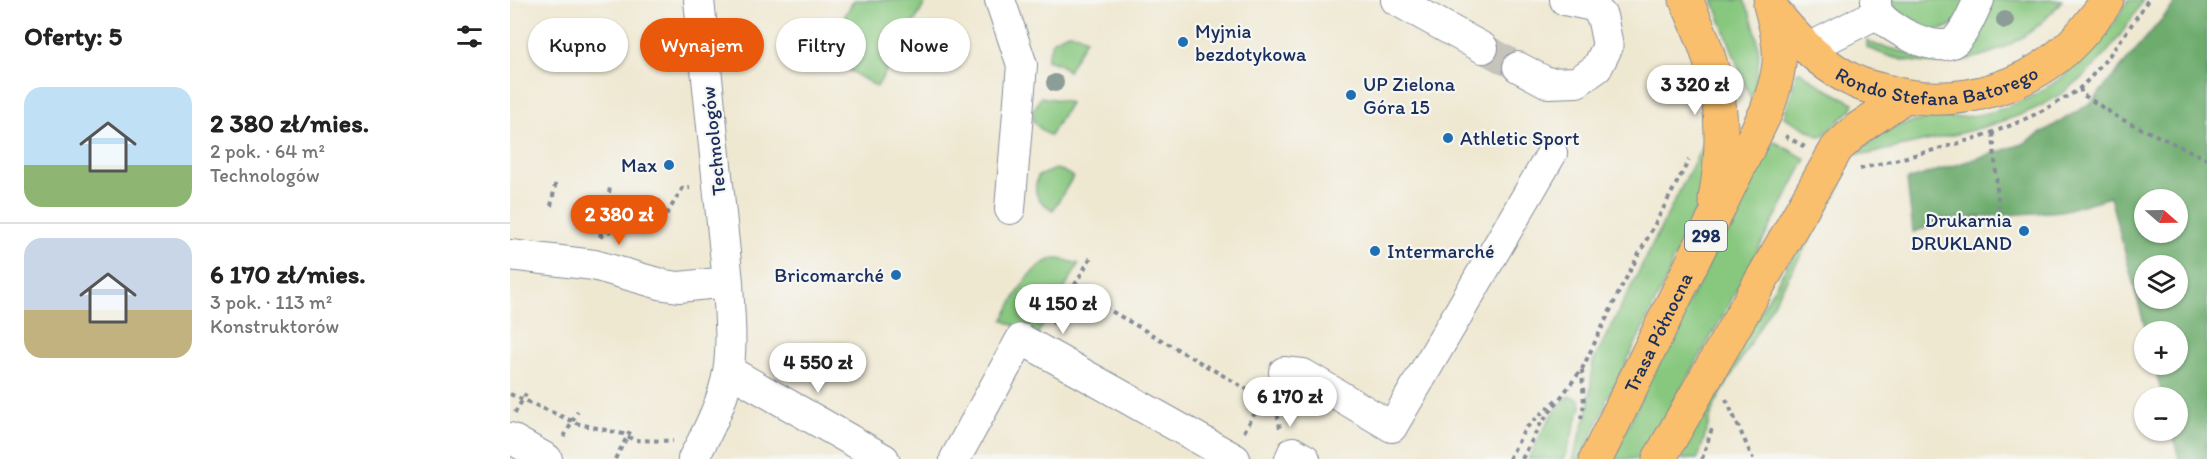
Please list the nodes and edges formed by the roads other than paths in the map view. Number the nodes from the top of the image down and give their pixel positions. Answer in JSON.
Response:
{"nodes":[{"id":1,"x":699,"y":0,"type":"edge"},
{"id":2,"x":1000,"y":0,"type":"edge"},
{"id":3,"x":1396,"y":0,"type":"edge"},
{"id":4,"x":1565,"y":0,"type":"edge"},
{"id":5,"x":1686,"y":0,"type":"edge"},
{"id":6,"x":1979,"y":0,"type":"edge"},
{"id":7,"x":2107,"y":0,"type":"edge"},
{"id":8,"x":1768,"y":3,"type":"edge"},
{"id":9,"x":1877,"y":6,"type":"edge"},
{"id":10,"x":1482,"y":48,"type":"tunnel mouth"},
{"id":11,"x":1807,"y":49,"type":"junction"},
{"id":12,"x":1518,"y":68,"type":"tunnel mouth"},
{"id":13,"x":1904,"y":97,"type":"junction"},
{"id":14,"x":1552,"y":153,"type":"dead end"},
{"id":15,"x":1010,"y":209,"type":"dead end"},
{"id":16,"x":1710,"y":230,"type":"junction"},
{"id":17,"x":510,"y":255,"type":"edge"},
{"id":18,"x":728,"y":282,"type":"junction"},
{"id":19,"x":729,"y":371,"type":"junction"},
{"id":20,"x":1284,"y":372,"type":"dead end"},
{"id":21,"x":510,"y":438,"type":"edge"},
{"id":22,"x":697,"y":451,"type":"edge"},
{"id":23,"x":1232,"y":458,"type":"edge"},
{"id":24,"x":547,"y":459,"type":"edge"},
{"id":25,"x":884,"y":459,"type":"edge"},
{"id":26,"x":955,"y":459,"type":"edge"},
{"id":27,"x":1596,"y":459,"type":"edge"},
{"id":28,"x":1659,"y":459,"type":"edge"}],
"edges":[{"from":1,"to":18,"type":"street","name":"Technologów"},
{"from":2,"to":15,"type":"street"},
{"from":3,"to":10,"type":"street"},
{"from":4,"to":12,"type":"street"},
{"from":5,"to":16,"type":"main road"},
{"from":6,"to":9,"type":"street"},
{"from":7,"to":13,"type":"main road","name":"Rondo Stefana Batorego","number":"298"},
{"from":8,"to":11,"type":"main road","name":"Rondo Stefana Batorego","number":"298"},
{"from":8,"to":16,"type":"main road","name":"Trasa Północna","number":"298"},
{"from":9,"to":11,"type":"street"},
{"from":11,"to":13,"type":"main road","name":"Rondo Stefana Batorego","number":"298"},
{"from":13,"to":28,"type":"main road"},
{"from":14,"to":20,"type":"street"},
{"from":16,"to":27,"type":"main road","name":"Trasa Północna","number":"298"},
{"from":17,"to":18,"type":"street"},
{"from":18,"to":19,"type":"street","name":"Technologów"},
{"from":19,"to":22,"type":"street","name":"Technologów"},
{"from":19,"to":25,"type":"street"},
{"from":21,"to":24,"type":"street"},
{"from":23,"to":26,"type":"street"}]}
